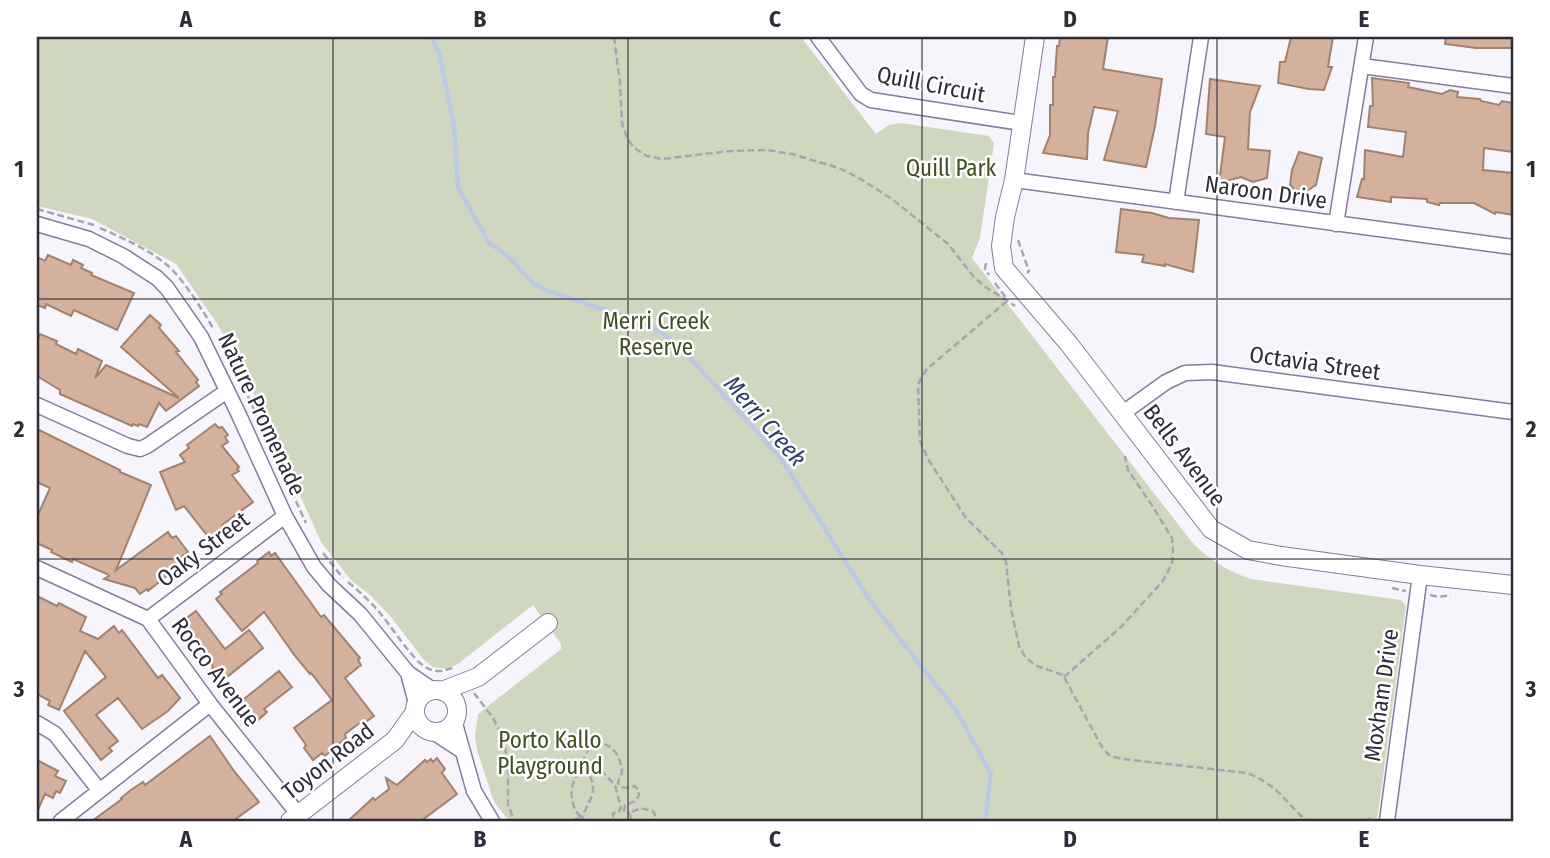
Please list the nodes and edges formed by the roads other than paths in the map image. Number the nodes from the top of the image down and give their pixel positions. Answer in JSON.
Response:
{"nodes":[{"id":1,"x":818,"y":37,"type":"edge"},
{"id":2,"x":1035,"y":37,"type":"edge"},
{"id":3,"x":1201,"y":37,"type":"edge"},
{"id":4,"x":1366,"y":37,"type":"edge"},
{"id":5,"x":1362,"y":66,"type":"junction"},
{"id":6,"x":1513,"y":86,"type":"edge"},
{"id":7,"x":1021,"y":123,"type":"junction"},
{"id":8,"x":1014,"y":180,"type":"junction"},
{"id":9,"x":1176,"y":202,"type":"junction"},
{"id":10,"x":37,"y":224,"type":"edge"},
{"id":11,"x":1336,"y":224,"type":"junction"},
{"id":12,"x":1513,"y":247,"type":"edge"},
{"id":13,"x":227,"y":391,"type":"junction"},
{"id":14,"x":37,"y":404,"type":"edge"},
{"id":15,"x":1513,"y":412,"type":"edge"},
{"id":16,"x":1122,"y":413,"type":"junction"},
{"id":17,"x":285,"y":516,"type":"junction"},
{"id":18,"x":37,"y":568,"type":"edge"},
{"id":19,"x":1418,"y":584,"type":"junction"},
{"id":20,"x":1513,"y":585,"type":"edge"},
{"id":21,"x":148,"y":619,"type":"junction"},
{"id":22,"x":548,"y":623,"type":"dead end"},
{"id":23,"x":408,"y":673,"type":"junction"},
{"id":24,"x":476,"y":685,"type":"junction"},
{"id":25,"x":438,"y":690,"type":"junction"},
{"id":26,"x":210,"y":704,"type":"junction"},
{"id":27,"x":415,"y":708,"type":"junction"},
{"id":28,"x":455,"y":715,"type":"junction"},
{"id":29,"x":37,"y":723,"type":"edge"},
{"id":30,"x":431,"y":731,"type":"junction"},
{"id":31,"x":395,"y":740,"type":"junction"},
{"id":32,"x":462,"y":751,"type":"junction"},
{"id":33,"x":99,"y":790,"type":"junction"},
{"id":34,"x":294,"y":818,"type":"edge"},
{"id":35,"x":61,"y":821,"type":"edge"},
{"id":36,"x":492,"y":821,"type":"edge"},
{"id":37,"x":1387,"y":821,"type":"edge"}],
"edges":[{"from":1,"to":7,"type":"street","name":"Quill Circuit"},
{"from":2,"to":7,"type":"street"},
{"from":3,"to":9,"type":"street"},
{"from":4,"to":5,"type":"street"},
{"from":5,"to":6,"type":"street"},
{"from":5,"to":11,"type":"street"},
{"from":7,"to":8,"type":"street"},
{"from":8,"to":9,"type":"street","name":"Naroon Drive"},
{"from":8,"to":16,"type":"street","name":"Bells Avenue"},
{"from":9,"to":11,"type":"street","name":"Naroon Drive"},
{"from":10,"to":13,"type":"street","name":"Nature Promenade"},
{"from":11,"to":12,"type":"street","name":"Naroon Drive"},
{"from":13,"to":14,"type":"street"},
{"from":13,"to":17,"type":"street","name":"Nature Promenade"},
{"from":15,"to":16,"type":"street","name":"Octavia Street"},
{"from":16,"to":19,"type":"street","name":"Bells Avenue"},
{"from":17,"to":21,"type":"street","name":"Oaky Street"},
{"from":17,"to":23,"type":"street","name":"Nature Promenade"},
{"from":18,"to":21,"type":"street","name":"Rocco Avenue"},
{"from":19,"to":20,"type":"street","name":"Bells Avenue"},
{"from":19,"to":37,"type":"street","name":"Moxham Drive"},
{"from":21,"to":26,"type":"street","name":"Rocco Avenue"},
{"from":22,"to":24,"type":"street"},
{"from":23,"to":25,"type":"street","name":"Nature Promenade"},
{"from":23,"to":27,"type":"street","name":"Nature Promenade"},
{"from":24,"to":25,"type":"street"},
{"from":24,"to":28,"type":"street"},
{"from":25,"to":27,"type":"street"},
{"from":25,"to":28,"type":"street"},
{"from":26,"to":33,"type":"street"},
{"from":26,"to":34,"type":"street","name":"Rocco Avenue"},
{"from":27,"to":30,"type":"street"},
{"from":27,"to":31,"type":"street","name":"Toyon Road"},
{"from":28,"to":30,"type":"street"},
{"from":28,"to":32,"type":"street"},
{"from":29,"to":33,"type":"street"},
{"from":30,"to":31,"type":"street","name":"Toyon Road"},
{"from":30,"to":32,"type":"street"},
{"from":31,"to":34,"type":"street","name":"Toyon Road"},
{"from":32,"to":36,"type":"street"},
{"from":33,"to":35,"type":"street"}]}
